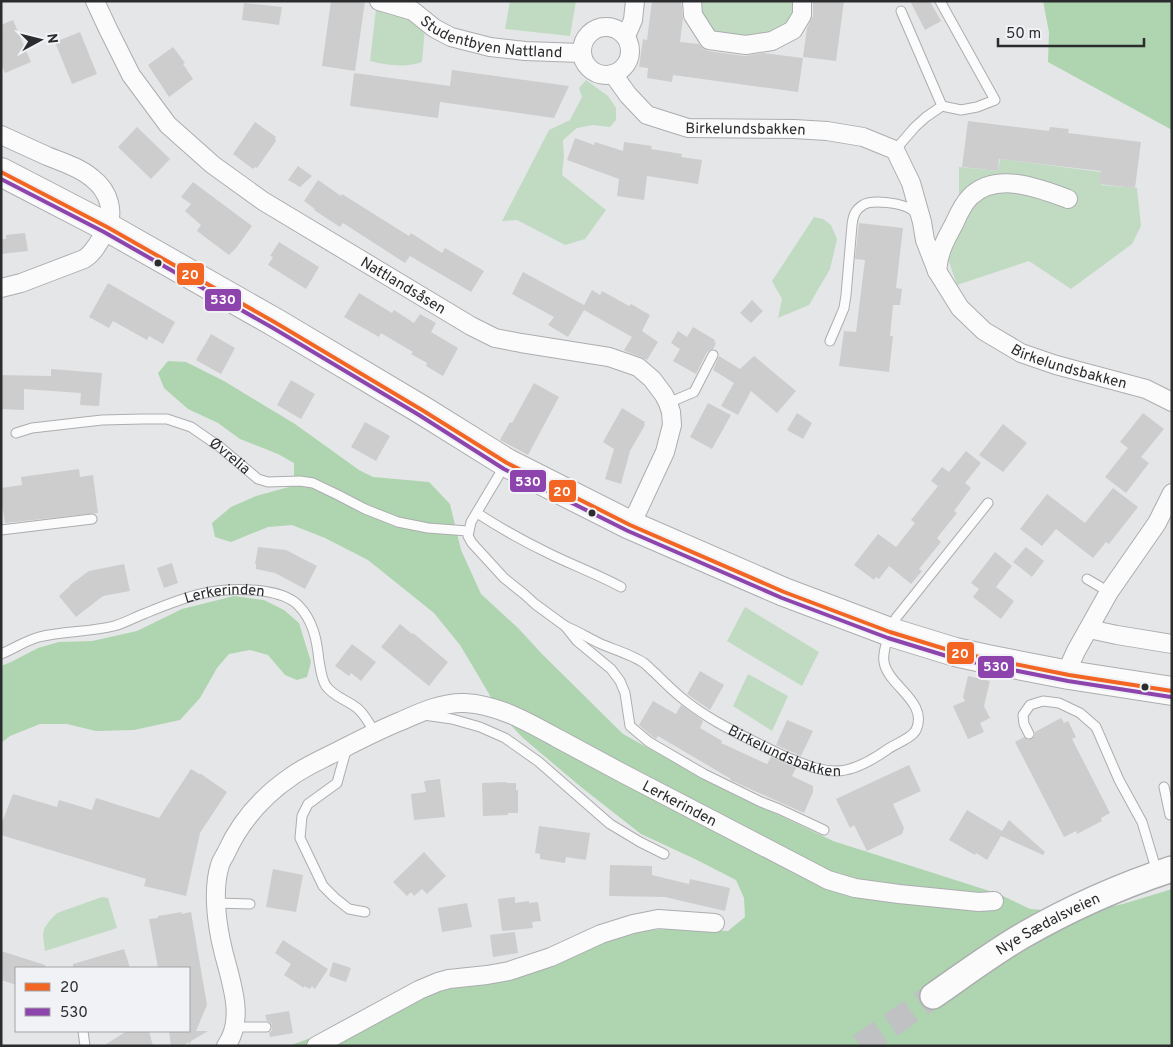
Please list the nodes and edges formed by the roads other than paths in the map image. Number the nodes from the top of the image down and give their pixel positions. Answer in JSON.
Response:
{"nodes":[{"id":1,"x":95,"y":1,"type":"edge"},
{"id":2,"x":379,"y":1,"type":"edge"},
{"id":3,"x":635,"y":1,"type":"edge"},
{"id":4,"x":692,"y":1,"type":"edge"},
{"id":5,"x":802,"y":1,"type":"edge"},
{"id":6,"x":940,"y":1,"type":"edge"},
{"id":7,"x":901,"y":11,"type":"dead end"},
{"id":8,"x":626,"y":36,"type":"junction"},
{"id":9,"x":581,"y":53,"type":"junction"},
{"id":10,"x":613,"y":74,"type":"junction"},
{"id":11,"x":942,"y":106,"type":"junction"},
{"id":12,"x":1,"y":135,"type":"edge"},
{"id":13,"x":895,"y":150,"type":"junction"},
{"id":14,"x":1,"y":172,"type":"edge"},
{"id":15,"x":1068,"y":199,"type":"dead end"},
{"id":16,"x":922,"y":222,"type":"junction"},
{"id":17,"x":107,"y":228,"type":"junction"},
{"id":18,"x":937,"y":271,"type":"junction"},
{"id":19,"x":1,"y":288,"type":"edge"},
{"id":20,"x":830,"y":341,"type":"dead end"},
{"id":21,"x":713,"y":355,"type":"dead end"},
{"id":22,"x":1172,"y":402,"type":"edge"},
{"id":23,"x":668,"y":403,"type":"junction"},
{"id":24,"x":16,"y":433,"type":"dead end"},
{"id":25,"x":507,"y":463,"type":"junction"},
{"id":26,"x":1172,"y":493,"type":"edge"},
{"id":27,"x":988,"y":502,"type":"dead end"},
{"id":28,"x":477,"y":513,"type":"junction"},
{"id":29,"x":92,"y":520,"type":"dead end"},
{"id":30,"x":630,"y":525,"type":"junction"},
{"id":31,"x":1,"y":530,"type":"edge"},
{"id":32,"x":468,"y":532,"type":"junction"},
{"id":33,"x":1088,"y":579,"type":"dead end"},
{"id":34,"x":621,"y":588,"type":"dead end"},
{"id":35,"x":1109,"y":592,"type":"junction"},
{"id":36,"x":565,"y":626,"type":"junction"},
{"id":37,"x":1089,"y":629,"type":"junction"},
{"id":38,"x":890,"y":632,"type":"junction"},
{"id":39,"x":1172,"y":644,"type":"edge"},
{"id":40,"x":1,"y":654,"type":"edge"},
{"id":41,"x":1069,"y":675,"type":"junction"},
{"id":42,"x":1172,"y":692,"type":"edge"},
{"id":43,"x":417,"y":714,"type":"junction"},
{"id":44,"x":375,"y":732,"type":"junction"},
{"id":45,"x":1029,"y":734,"type":"dead end"},
{"id":46,"x":347,"y":746,"type":"junction"},
{"id":47,"x":1164,"y":787,"type":"dead end"},
{"id":48,"x":1171,"y":816,"type":"edge"},
{"id":49,"x":824,"y":830,"type":"dead end"},
{"id":50,"x":664,"y":854,"type":"dead end"},
{"id":51,"x":1165,"y":871,"type":"edge"},
{"id":52,"x":994,"y":901,"type":"dead end"},
{"id":53,"x":217,"y":903,"type":"junction"},
{"id":54,"x":250,"y":904,"type":"dead end"},
{"id":55,"x":365,"y":912,"type":"dead end"},
{"id":56,"x":715,"y":923,"type":"dead end"},
{"id":57,"x":933,"y":996,"type":"tunnel mouth"},
{"id":58,"x":235,"y":1027,"type":"junction"},
{"id":59,"x":266,"y":1027,"type":"dead end"},
{"id":60,"x":82,"y":1032,"type":"edge"},
{"id":61,"x":85,"y":1046,"type":"edge"},
{"id":62,"x":226,"y":1046,"type":"edge"},
{"id":63,"x":316,"y":1046,"type":"edge"}],
"edges":[{"from":1,"to":23,"type":"street","name":"Nattlandsåsen"},
{"from":2,"to":9,"type":"street","name":"Studentbyen Nattland"},
{"from":3,"to":8,"type":"street"},
{"from":4,"to":5,"type":"street"},
{"from":6,"to":11,"type":"lane"},
{"from":7,"to":11,"type":"lane"},
{"from":8,"to":9,"type":"street","name":"Studentbyen Nattland"},
{"from":8,"to":10,"type":"street"},
{"from":9,"to":10,"type":"street","name":"Studentbyen Nattland"},
{"from":10,"to":13,"type":"street","name":"Birkelundsbakken"},
{"from":11,"to":13,"type":"lane"},
{"from":12,"to":17,"type":"street"},
{"from":13,"to":16,"type":"street","name":"Birkelundsbakken"},
{"from":14,"to":17,"type":"main road"},
{"from":15,"to":18,"type":"street"},
{"from":16,"to":18,"type":"street","name":"Birkelundsbakken"},
{"from":16,"to":20,"type":"lane"},
{"from":17,"to":19,"type":"street"},
{"from":17,"to":25,"type":"main road"},
{"from":18,"to":22,"type":"street","name":"Birkelundsbakken"},
{"from":21,"to":23,"type":"lane"},
{"from":23,"to":30,"type":"street","name":"Nattlandsåsen"},
{"from":24,"to":32,"type":"lane","name":"Øvrelia"},
{"from":25,"to":28,"type":"lane"},
{"from":25,"to":30,"type":"main road"},
{"from":26,"to":35,"type":"street"},
{"from":27,"to":38,"type":"lane","name":"Birkelundsbakken"},
{"from":28,"to":32,"type":"lane"},
{"from":28,"to":34,"type":"lane"},
{"from":29,"to":31,"type":"lane"},
{"from":30,"to":38,"type":"main road"},
{"from":32,"to":36,"type":"lane","name":"Birkelundsbakken"},
{"from":33,"to":35,"type":"lane"},
{"from":35,"to":37,"type":"street"},
{"from":36,"to":38,"type":"lane","name":"Birkelundsbakken"},
{"from":36,"to":49,"type":"lane","name":"Birkelundsbakken"},
{"from":37,"to":39,"type":"street"},
{"from":37,"to":41,"type":"street"},
{"from":38,"to":41,"type":"main road"},
{"from":40,"to":44,"type":"lane","name":"Lerkerinden"},
{"from":41,"to":42,"type":"main road"},
{"from":43,"to":44,"type":"street","name":"Lerkerinden"},
{"from":43,"to":50,"type":"lane"},
{"from":43,"to":52,"type":"street","name":"Lerkerinden"},
{"from":44,"to":46,"type":"street","name":"Lerkerinden"},
{"from":45,"to":51,"type":"lane"},
{"from":46,"to":53,"type":"street","name":"Lerkerinden"},
{"from":46,"to":55,"type":"lane"},
{"from":47,"to":48,"type":"lane"},
{"from":51,"to":57,"type":"main road","name":"Nye Sædalsveien"},
{"from":53,"to":54,"type":"lane"},
{"from":53,"to":58,"type":"street","name":"Lerkerinden"},
{"from":56,"to":63,"type":"street"},
{"from":58,"to":59,"type":"lane"},
{"from":58,"to":62,"type":"street","name":"Lerkerinden"},
{"from":60,"to":61,"type":"lane"}]}
